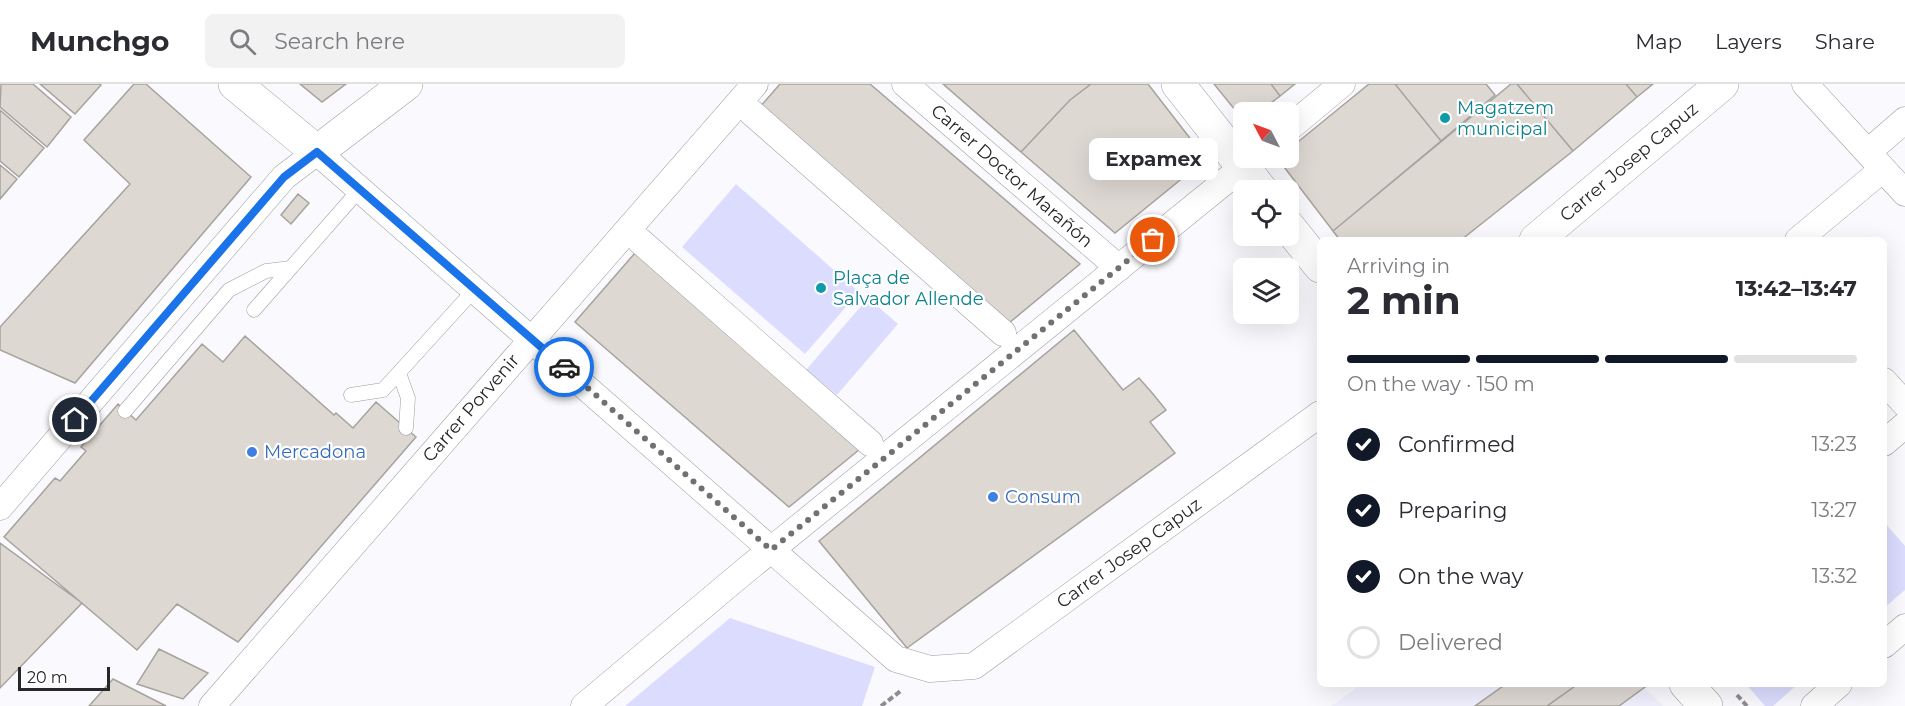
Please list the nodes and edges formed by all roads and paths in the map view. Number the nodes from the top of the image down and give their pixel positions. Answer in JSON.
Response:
{"nodes":[{"id":1,"x":234,"y":84,"type":"edge"},
{"id":2,"x":406,"y":84,"type":"edge"},
{"id":3,"x":755,"y":84,"type":"edge"},
{"id":4,"x":905,"y":84,"type":"edge"},
{"id":5,"x":1178,"y":84,"type":"edge"},
{"id":6,"x":1342,"y":84,"type":"edge"},
{"id":7,"x":1722,"y":84,"type":"edge"},
{"id":8,"x":1805,"y":84,"type":"edge"},
{"id":9,"x":752,"y":113,"type":"dead end"},
{"id":10,"x":1299,"y":120,"type":"edge"},
{"id":11,"x":1905,"y":120,"type":"edge"},
{"id":12,"x":317,"y":152,"type":"junction"},
{"id":13,"x":1875,"y":160,"type":"junction"},
{"id":14,"x":1253,"y":172,"type":"edge"},
{"id":15,"x":360,"y":189,"type":"junction"},
{"id":16,"x":1905,"y":193,"type":"edge"},
{"id":17,"x":1540,"y":237,"type":"edge"},
{"id":18,"x":1801,"y":237,"type":"edge"},
{"id":19,"x":1299,"y":239,"type":"edge"},
{"id":20,"x":640,"y":241,"type":"dead end"},
{"id":21,"x":1317,"y":262,"type":"edge"},
{"id":22,"x":291,"y":268,"type":"junction"},
{"id":23,"x":1119,"y":268,"type":"junction"},
{"id":24,"x":475,"y":289,"type":"junction"},
{"id":25,"x":254,"y":310,"type":"dead end"},
{"id":26,"x":1004,"y":333,"type":"dead end"},
{"id":27,"x":531,"y":338,"type":"junction"},
{"id":28,"x":399,"y":372,"type":"junction"},
{"id":29,"x":1887,"y":384,"type":"edge"},
{"id":30,"x":351,"y":395,"type":"dead end"},
{"id":31,"x":1905,"y":404,"type":"edge"},
{"id":32,"x":125,"y":411,"type":"dead end"},
{"id":33,"x":1317,"y":416,"type":"edge"},
{"id":34,"x":1905,"y":424,"type":"edge"},
{"id":35,"x":406,"y":428,"type":"dead end"},
{"id":36,"x":1887,"y":440,"type":"edge"},
{"id":37,"x":870,"y":443,"type":"dead end"},
{"id":38,"x":0,"y":507,"type":"edge"},
{"id":39,"x":771,"y":550,"type":"junction"},
{"id":40,"x":1905,"y":627,"type":"edge"},
{"id":41,"x":1887,"y":642,"type":"edge"},
{"id":42,"x":1689,"y":687,"type":"edge"},
{"id":43,"x":1836,"y":687,"type":"edge"},
{"id":44,"x":212,"y":706,"type":"edge"},
{"id":45,"x":584,"y":706,"type":"edge"},
{"id":46,"x":1706,"y":706,"type":"edge"},
{"id":47,"x":1814,"y":706,"type":"edge"}],
"edges":[{"from":1,"to":12,"type":"street"},
{"from":2,"to":12,"type":"street"},
{"from":3,"to":27,"type":"street","name":"Carrer Porvenir"},
{"from":4,"to":23,"type":"street","name":"Carrer Doctor Marañón"},
{"from":5,"to":14,"type":"street"},
{"from":6,"to":10,"type":"street"},
{"from":7,"to":17,"type":"street","name":"Carrer Josep Capuz"},
{"from":8,"to":13,"type":"street"},
{"from":9,"to":26,"type":"street"},
{"from":11,"to":13,"type":"street"},
{"from":12,"to":15,"type":"street"},
{"from":12,"to":38,"type":"street"},
{"from":13,"to":16,"type":"street"},
{"from":13,"to":18,"type":"street"},
{"from":14,"to":23,"type":"street"},
{"from":15,"to":22,"type":"lane"},
{"from":15,"to":24,"type":"street"},
{"from":19,"to":21,"type":"street"},
{"from":20,"to":37,"type":"street"},
{"from":22,"to":25,"type":"lane"},
{"from":22,"to":32,"type":"lane"},
{"from":23,"to":39,"type":"street"},
{"from":24,"to":27,"type":"street"},
{"from":24,"to":28,"type":"lane"},
{"from":27,"to":39,"type":"street"},
{"from":27,"to":44,"type":"street","name":"Carrer Porvenir"},
{"from":28,"to":30,"type":"lane"},
{"from":28,"to":35,"type":"lane"},
{"from":29,"to":31,"type":"street"},
{"from":33,"to":39,"type":"street","name":"Carrer Josep Capuz"},
{"from":34,"to":36,"type":"street"},
{"from":39,"to":45,"type":"street"},
{"from":40,"to":41,"type":"street"},
{"from":42,"to":46,"type":"street"},
{"from":43,"to":47,"type":"street"}]}
